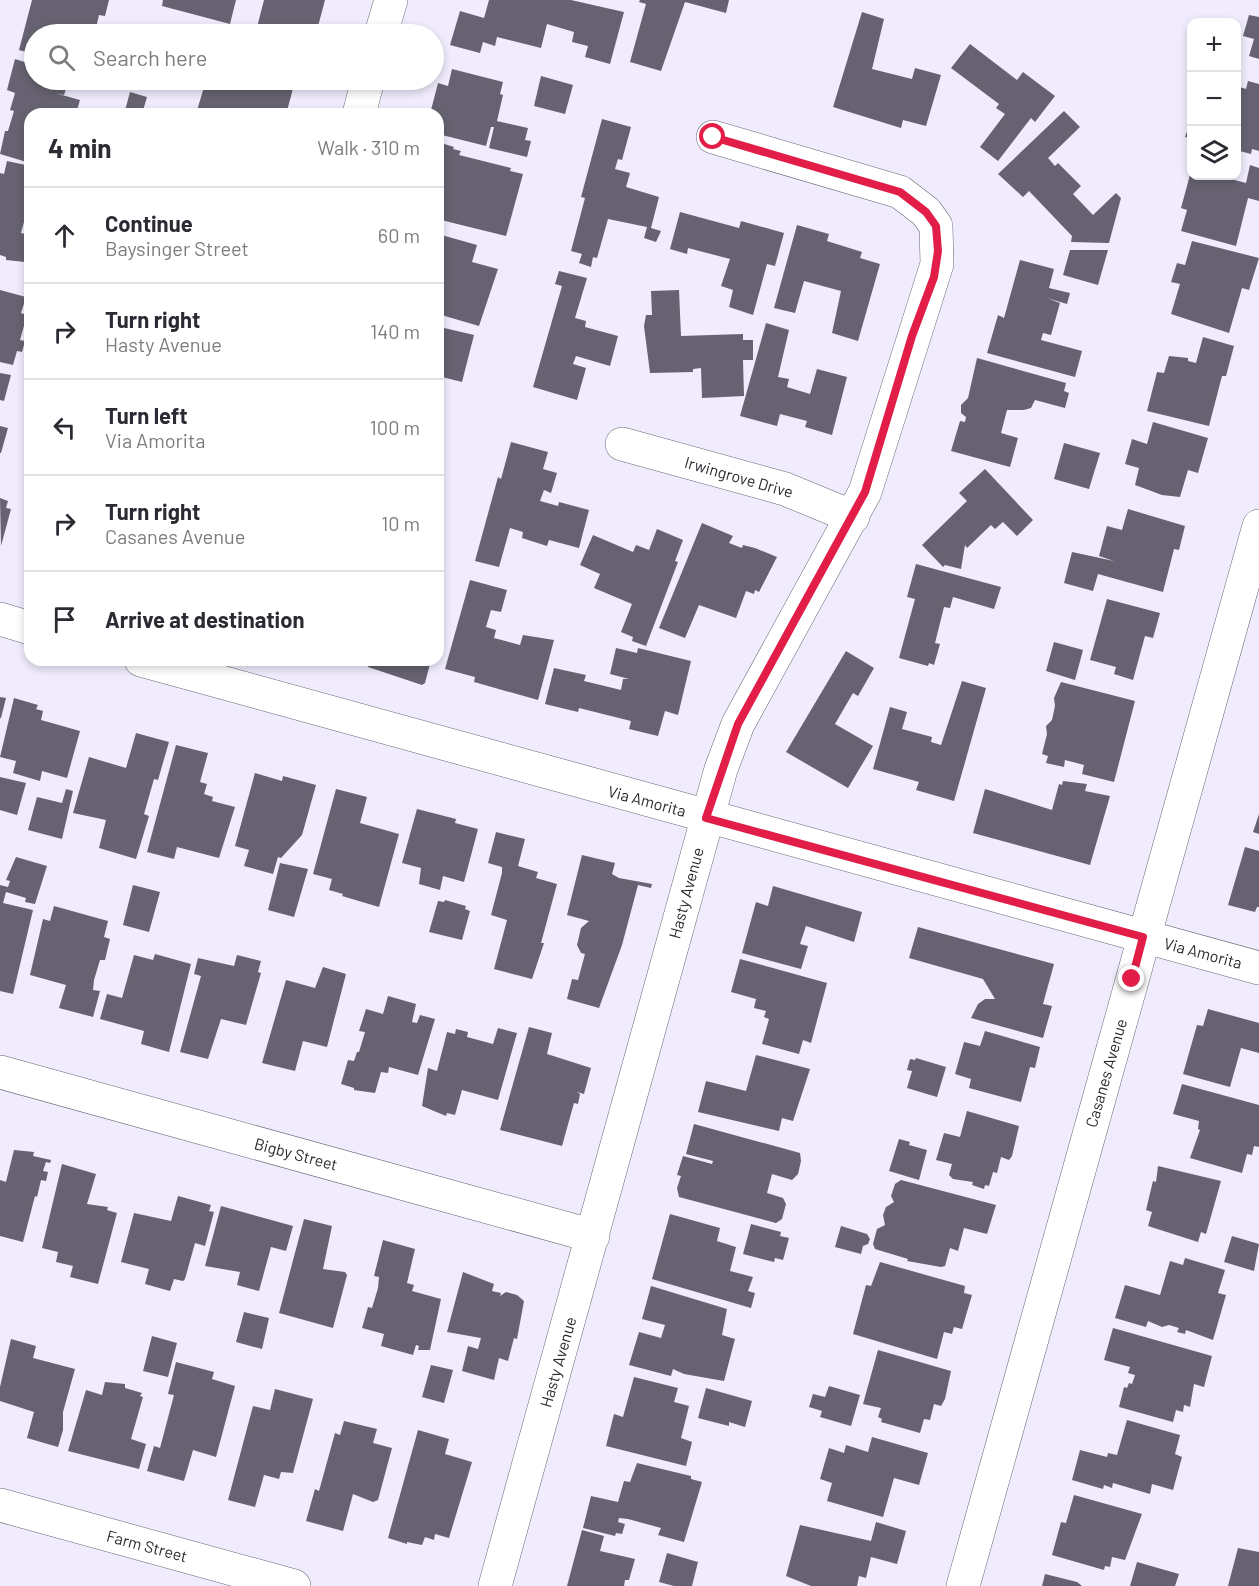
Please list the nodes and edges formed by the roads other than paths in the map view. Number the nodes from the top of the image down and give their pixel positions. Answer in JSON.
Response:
{"nodes":[{"id":1,"x":391,"y":0,"type":"edge"},
{"id":2,"x":384,"y":24,"type":"edge"},
{"id":3,"x":365,"y":90,"type":"edge"},
{"id":4,"x":360,"y":108,"type":"edge"},
{"id":5,"x":713,"y":137,"type":"dead end"},
{"id":6,"x":622,"y":444,"type":"dead end"},
{"id":7,"x":853,"y":517,"type":"junction"},
{"id":8,"x":1259,"y":526,"type":"edge"},
{"id":9,"x":0,"y":619,"type":"edge"},
{"id":10,"x":24,"y":626,"type":"edge"},
{"id":11,"x":187,"y":666,"type":"edge"},
{"id":12,"x":202,"y":668,"type":"edge"},
{"id":13,"x":706,"y":818,"type":"junction"},
{"id":14,"x":1143,"y":937,"type":"junction"},
{"id":15,"x":1259,"y":968,"type":"edge"},
{"id":16,"x":0,"y":1072,"type":"edge"},
{"id":17,"x":593,"y":1236,"type":"junction"},
{"id":18,"x":0,"y":1505,"type":"edge"},
{"id":19,"x":294,"y":1586,"type":"edge"},
{"id":20,"x":495,"y":1586,"type":"edge"},
{"id":21,"x":963,"y":1586,"type":"edge"}],
"edges":[{"from":1,"to":2,"type":"street"},
{"from":3,"to":4,"type":"street"},
{"from":5,"to":7,"type":"street","name":"Hasty Avenue"},
{"from":6,"to":7,"type":"street","name":"Irwingrove Drive"},
{"from":7,"to":13,"type":"street","name":"Hasty Avenue"},
{"from":8,"to":14,"type":"street","name":"Casanes Avenue"},
{"from":9,"to":10,"type":"street"},
{"from":11,"to":12,"type":"street","name":"Via Amorita"},
{"from":12,"to":13,"type":"street","name":"Via Amorita"},
{"from":13,"to":14,"type":"street","name":"Via Amorita"},
{"from":13,"to":17,"type":"street","name":"Hasty Avenue"},
{"from":14,"to":15,"type":"street","name":"Via Amorita"},
{"from":14,"to":21,"type":"street","name":"Casanes Avenue"},
{"from":16,"to":17,"type":"street","name":"Bigby Street"},
{"from":17,"to":20,"type":"street","name":"Hasty Avenue"},
{"from":18,"to":19,"type":"street","name":"Farm Street"}]}
